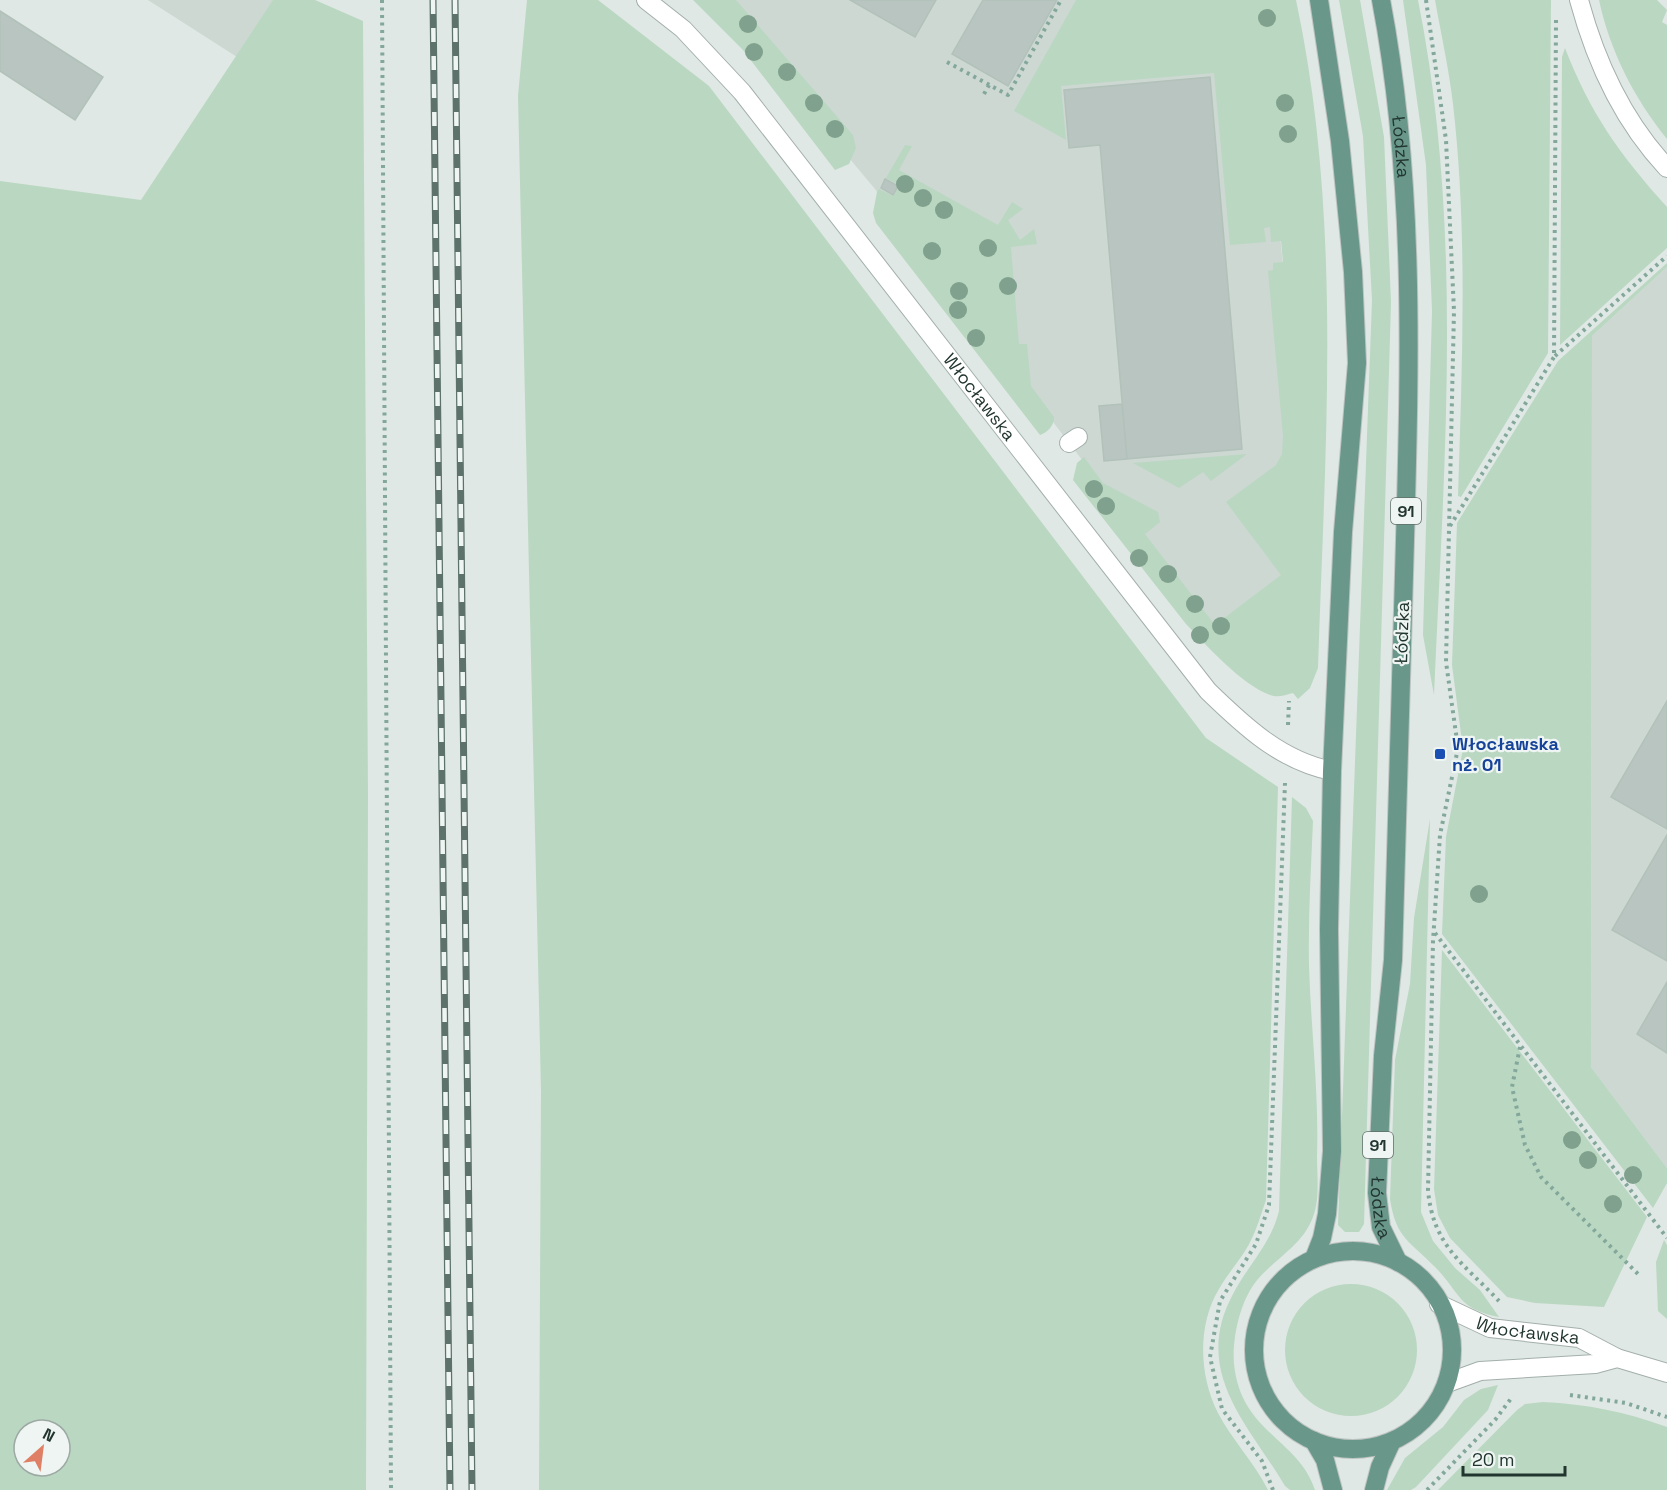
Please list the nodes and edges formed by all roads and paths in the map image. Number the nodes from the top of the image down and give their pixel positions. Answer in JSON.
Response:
{"nodes":[{"id":1,"x":382,"y":0,"type":"edge"},
{"id":2,"x":646,"y":0,"type":"edge"},
{"id":3,"x":1061,"y":0,"type":"edge"},
{"id":4,"x":1318,"y":0,"type":"edge"},
{"id":5,"x":1381,"y":0,"type":"edge"},
{"id":6,"x":1426,"y":0,"type":"edge"},
{"id":7,"x":1579,"y":0,"type":"edge"},
{"id":8,"x":1556,"y":15,"type":"dead end"},
{"id":9,"x":948,"y":62,"type":"dead end"},
{"id":10,"x":989,"y":85,"type":"junction"},
{"id":11,"x":984,"y":94,"type":"dead end"},
{"id":12,"x":1667,"y":168,"type":"edge"},
{"id":13,"x":1667,"y":256,"type":"edge"},
{"id":14,"x":1554,"y":357,"type":"junction"},
{"id":15,"x":1449,"y":527,"type":"junction"},
{"id":16,"x":1288,"y":701,"type":"dead end"},
{"id":17,"x":1286,"y":756,"type":"junction"},
{"id":18,"x":1332,"y":771,"type":"junction"},
{"id":19,"x":1434,"y":933,"type":"junction"},
{"id":20,"x":1520,"y":1046,"type":"junction"},
{"id":21,"x":1667,"y":1238,"type":"edge"},
{"id":22,"x":1315,"y":1256,"type":"junction"},
{"id":23,"x":1398,"y":1262,"type":"junction"},
{"id":24,"x":1639,"y":1275,"type":"dead end"},
{"id":25,"x":1439,"y":1304,"type":"junction"},
{"id":26,"x":1507,"y":1309,"type":"dead end"},
{"id":27,"x":1617,"y":1358,"type":"junction"},
{"id":28,"x":1667,"y":1373,"type":"edge"},
{"id":29,"x":1447,"y":1383,"type":"junction"},
{"id":30,"x":1515,"y":1392,"type":"dead end"},
{"id":31,"x":1562,"y":1394,"type":"dead end"},
{"id":32,"x":1667,"y":1417,"type":"edge"},
{"id":33,"x":1314,"y":1441,"type":"junction"},
{"id":34,"x":1391,"y":1443,"type":"junction"},
{"id":35,"x":391,"y":1490,"type":"edge"},
{"id":36,"x":1274,"y":1490,"type":"edge"},
{"id":37,"x":1333,"y":1490,"type":"edge"},
{"id":38,"x":1374,"y":1490,"type":"edge"},
{"id":39,"x":1427,"y":1490,"type":"edge"}],
"edges":[{"from":1,"to":35,"type":"path"},
{"from":2,"to":17,"type":"street","name":"Włocławska"},
{"from":3,"to":10,"type":"path"},
{"from":4,"to":18,"type":"main road"},
{"from":5,"to":23,"type":"main road","name":"Łódzka","number":"91"},
{"from":6,"to":15,"type":"path"},
{"from":7,"to":12,"type":"street"},
{"from":8,"to":14,"type":"path"},
{"from":9,"to":10,"type":"path"},
{"from":10,"to":11,"type":"path"},
{"from":13,"to":14,"type":"path"},
{"from":14,"to":15,"type":"path"},
{"from":15,"to":19,"type":"path"},
{"from":16,"to":17,"type":"path"},
{"from":17,"to":18,"type":"street","name":"Włocławska"},
{"from":17,"to":36,"type":"path"},
{"from":18,"to":22,"type":"main road"},
{"from":19,"to":20,"type":"path"},
{"from":19,"to":26,"type":"path"},
{"from":20,"to":21,"type":"path"},
{"from":20,"to":24,"type":"path"},
{"from":22,"to":23,"type":"main road","number":"91"},
{"from":22,"to":33,"type":"main road","number":"91"},
{"from":23,"to":25,"type":"main road","number":"91"},
{"from":25,"to":27,"type":"street","name":"Włocławska"},
{"from":25,"to":29,"type":"main road","number":"91"},
{"from":27,"to":28,"type":"street","name":"Włocławska"},
{"from":27,"to":29,"type":"street","name":"Włocławska"},
{"from":29,"to":34,"type":"main road","number":"91"},
{"from":30,"to":39,"type":"path"},
{"from":31,"to":32,"type":"path"},
{"from":33,"to":34,"type":"main road","number":"91"},
{"from":33,"to":37,"type":"main road"},
{"from":34,"to":38,"type":"main road"}]}
